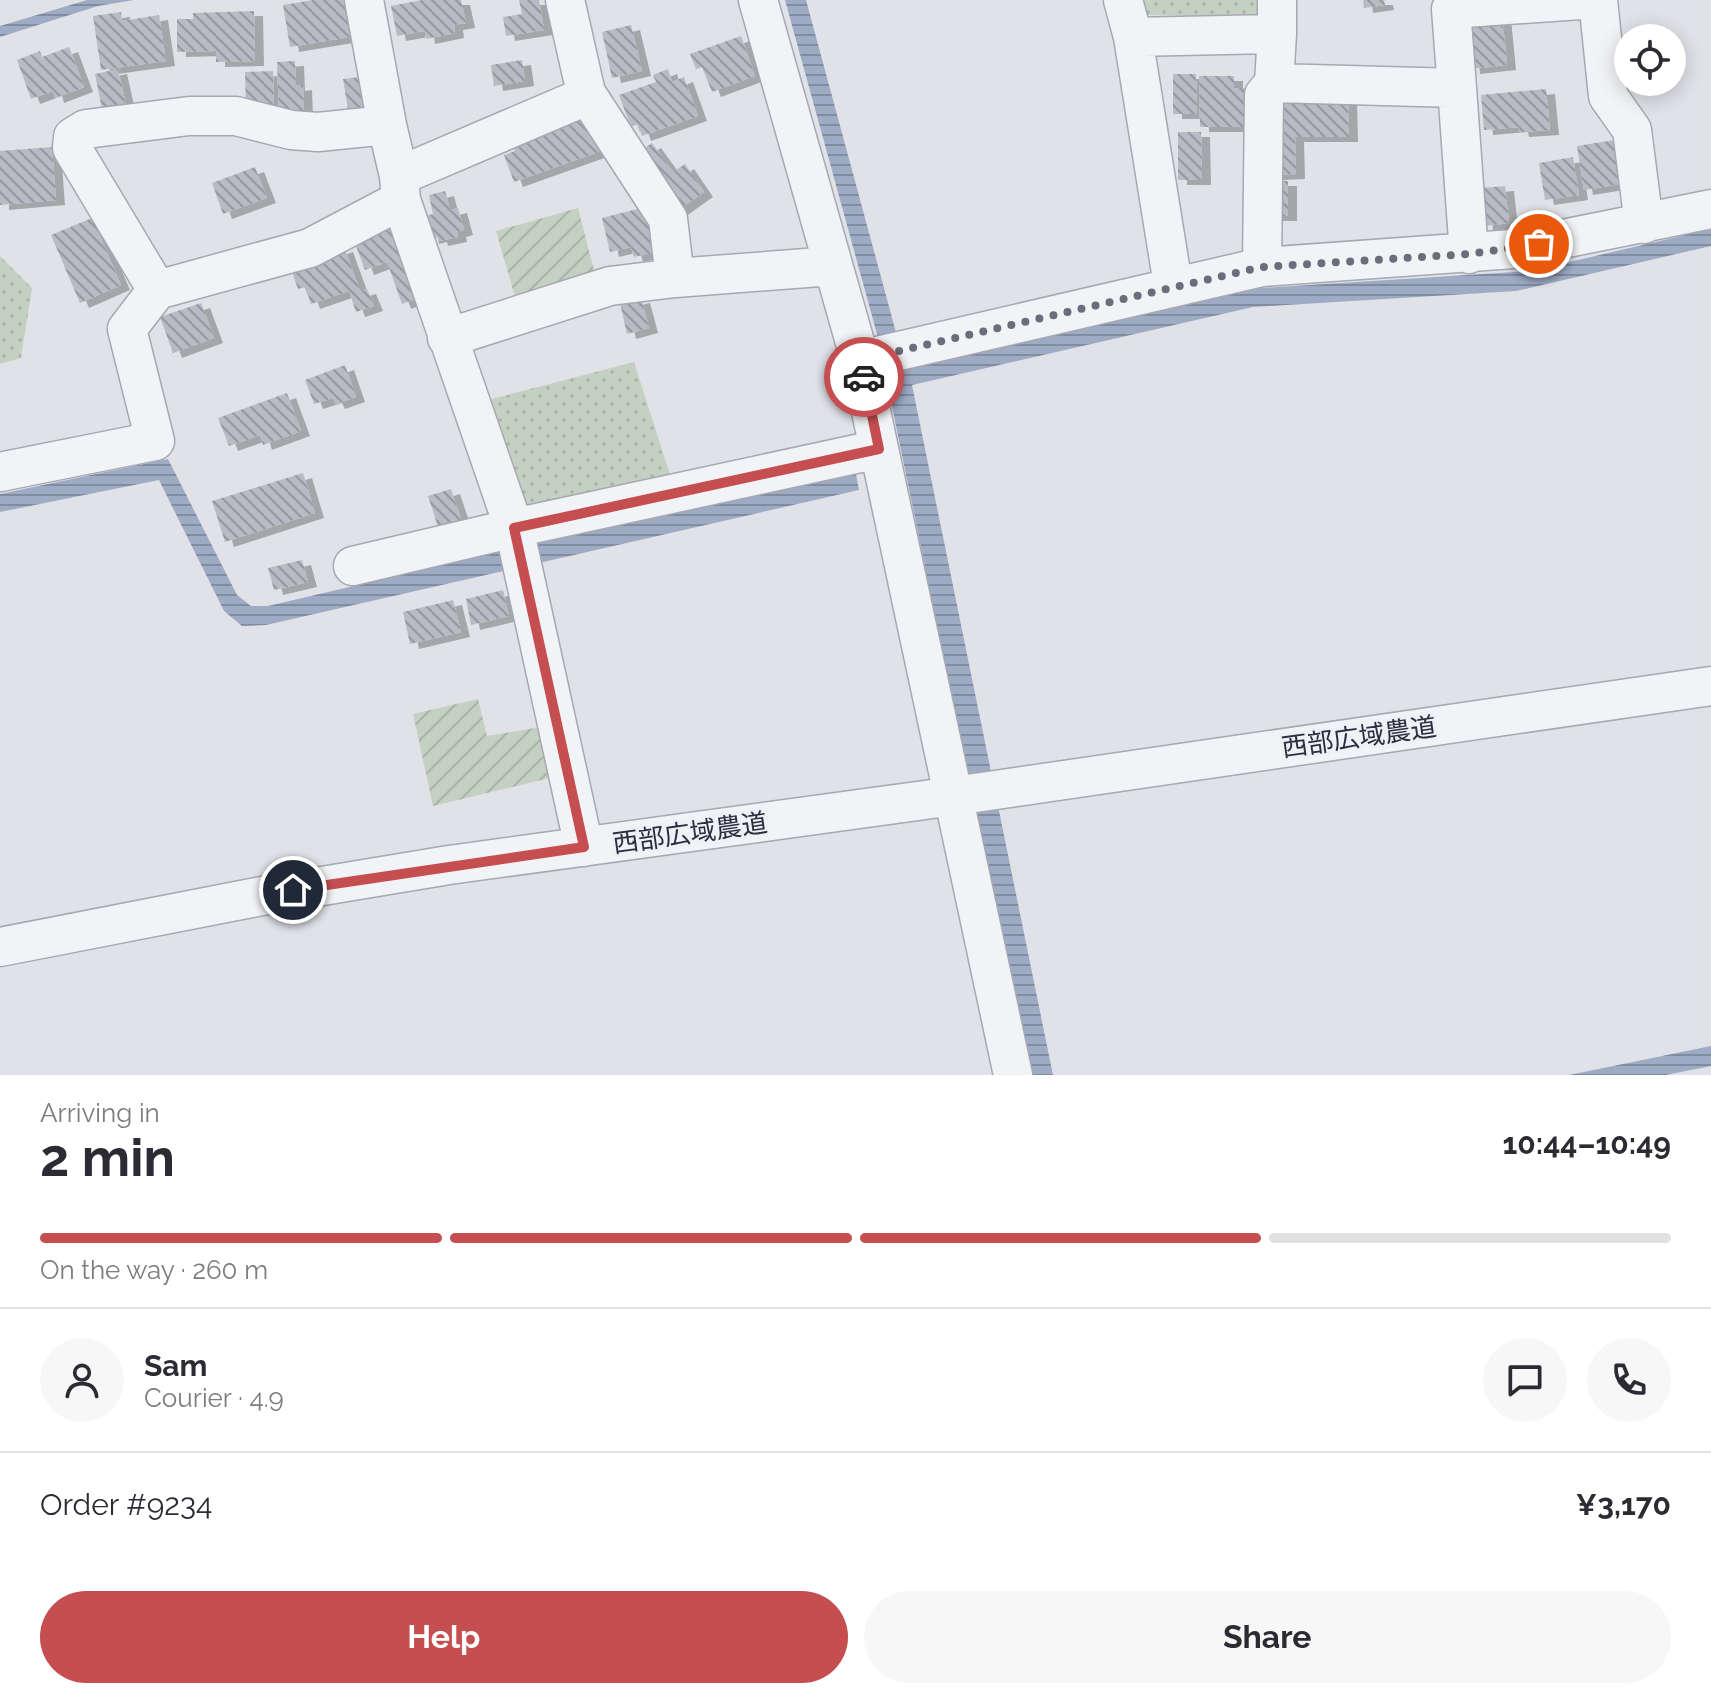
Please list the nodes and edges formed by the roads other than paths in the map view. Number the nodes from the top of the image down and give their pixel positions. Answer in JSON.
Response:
{"nodes":[{"id":1,"x":364,"y":0,"type":"edge"},
{"id":2,"x":565,"y":0,"type":"edge"},
{"id":3,"x":758,"y":0,"type":"edge"},
{"id":4,"x":1123,"y":0,"type":"edge"},
{"id":5,"x":1581,"y":0,"type":"edge"},
{"id":6,"x":1598,"y":0,"type":"edge"},
{"id":7,"x":1277,"y":17,"type":"edge"},
{"id":8,"x":1133,"y":37,"type":"junction"},
{"id":9,"x":1274,"y":83,"type":"junction"},
{"id":10,"x":1457,"y":88,"type":"junction"},
{"id":11,"x":586,"y":93,"type":"junction"},
{"id":12,"x":387,"y":125,"type":"junction"},
{"id":13,"x":400,"y":188,"type":"junction"},
{"id":14,"x":1711,"y":209,"type":"edge"},
{"id":15,"x":1644,"y":224,"type":"junction"},
{"id":16,"x":1469,"y":254,"type":"junction"},
{"id":17,"x":833,"y":266,"type":"junction"},
{"id":18,"x":1262,"y":267,"type":"junction"},
{"id":19,"x":675,"y":278,"type":"junction"},
{"id":20,"x":1173,"y":285,"type":"junction"},
{"id":21,"x":157,"y":290,"type":"junction"},
{"id":22,"x":447,"y":338,"type":"junction"},
{"id":23,"x":866,"y":358,"type":"junction"},
{"id":24,"x":879,"y":449,"type":"junction"},
{"id":25,"x":0,"y":472,"type":"edge"},
{"id":26,"x":518,"y":546,"type":"junction"},
{"id":27,"x":353,"y":566,"type":"dead end"},
{"id":28,"x":1711,"y":686,"type":"edge"},
{"id":29,"x":954,"y":796,"type":"junction"},
{"id":30,"x":584,"y":847,"type":"junction"},
{"id":31,"x":0,"y":947,"type":"edge"},
{"id":32,"x":1013,"y":1075,"type":"edge"}],
"edges":[{"from":1,"to":12,"type":"street"},
{"from":2,"to":11,"type":"street"},
{"from":3,"to":17,"type":"street"},
{"from":4,"to":8,"type":"street"},
{"from":5,"to":10,"type":"street"},
{"from":6,"to":15,"type":"street"},
{"from":7,"to":8,"type":"street"},
{"from":7,"to":9,"type":"street"},
{"from":8,"to":20,"type":"street"},
{"from":9,"to":10,"type":"street"},
{"from":9,"to":18,"type":"street"},
{"from":10,"to":16,"type":"street"},
{"from":11,"to":13,"type":"street"},
{"from":11,"to":19,"type":"street"},
{"from":12,"to":13,"type":"street"},
{"from":12,"to":21,"type":"street"},
{"from":13,"to":21,"type":"street"},
{"from":13,"to":22,"type":"street"},
{"from":14,"to":15,"type":"street"},
{"from":15,"to":16,"type":"street"},
{"from":16,"to":18,"type":"street"},
{"from":17,"to":19,"type":"street"},
{"from":17,"to":23,"type":"street"},
{"from":18,"to":20,"type":"street"},
{"from":19,"to":22,"type":"street"},
{"from":20,"to":23,"type":"street"},
{"from":21,"to":25,"type":"street"},
{"from":22,"to":26,"type":"street"},
{"from":23,"to":24,"type":"street"},
{"from":24,"to":26,"type":"street"},
{"from":24,"to":29,"type":"street"},
{"from":26,"to":27,"type":"street"},
{"from":26,"to":30,"type":"street"},
{"from":28,"to":29,"type":"street","name":"西部広域農道"},
{"from":29,"to":30,"type":"street","name":"西部広域農道"},
{"from":29,"to":32,"type":"street"},
{"from":30,"to":31,"type":"street","name":"西部広域農道"}]}
